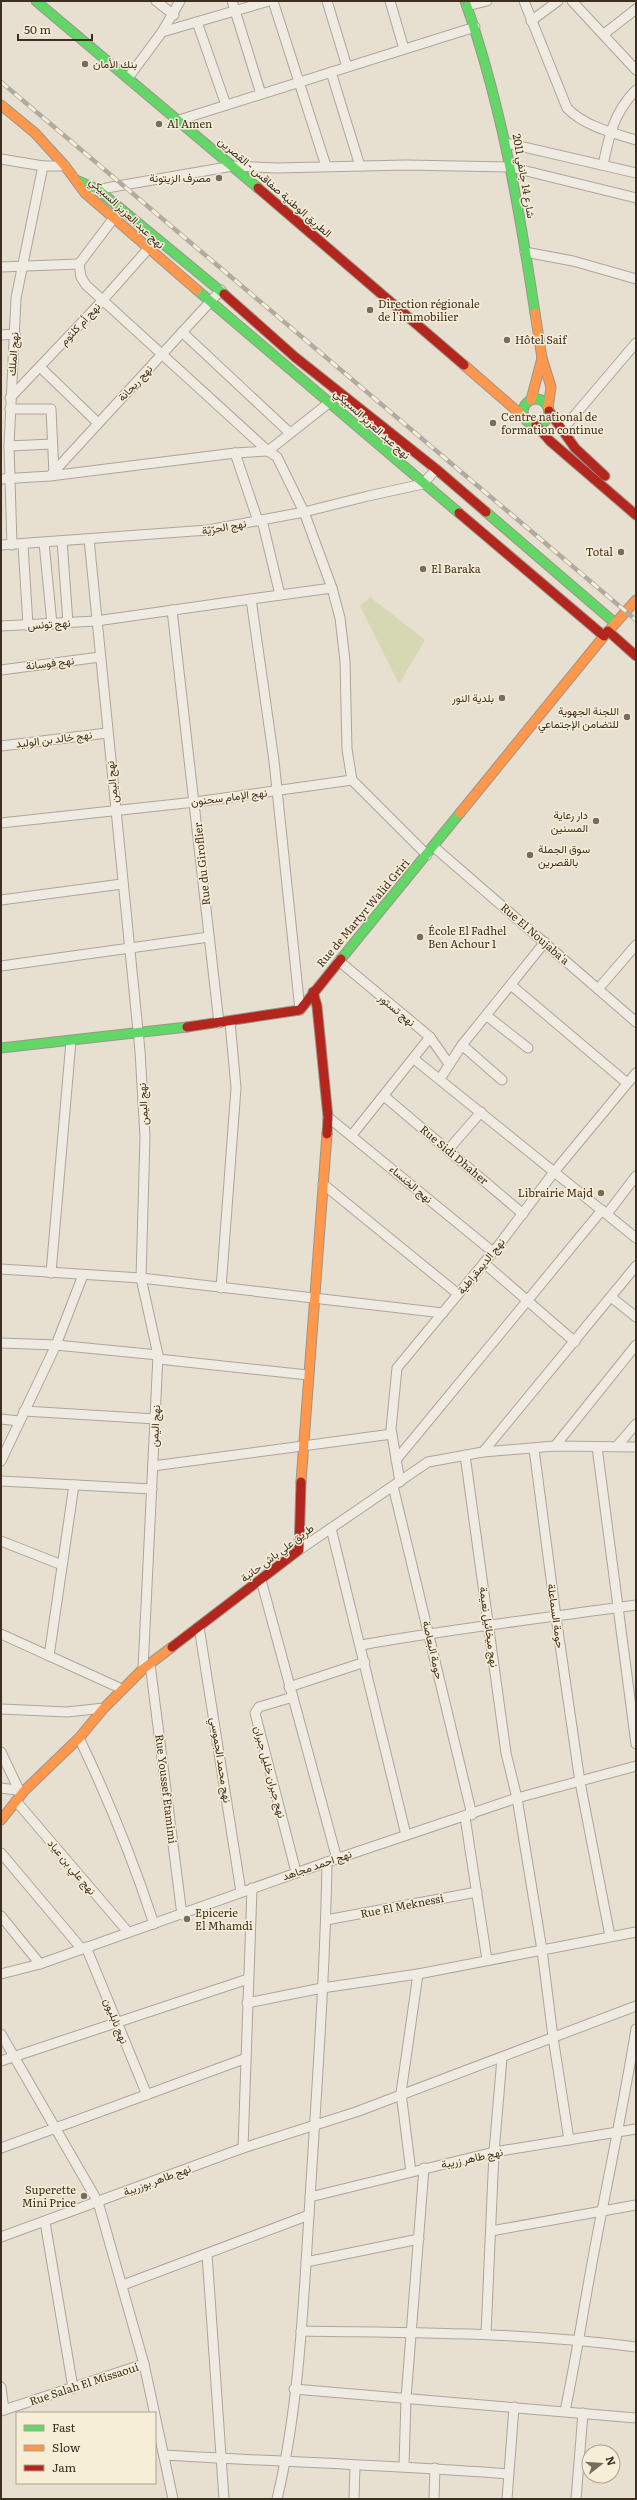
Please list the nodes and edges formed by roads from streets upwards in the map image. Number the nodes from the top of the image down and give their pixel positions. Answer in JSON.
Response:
{"nodes":[{"id":1,"x":36,"y":1,"type":"edge"},
{"id":2,"x":156,"y":1,"type":"edge"},
{"id":3,"x":180,"y":1,"type":"edge"},
{"id":4,"x":232,"y":1,"type":"edge"},
{"id":5,"x":269,"y":1,"type":"edge"},
{"id":6,"x":273,"y":1,"type":"edge"},
{"id":7,"x":327,"y":1,"type":"edge"},
{"id":8,"x":390,"y":1,"type":"edge"},
{"id":9,"x":487,"y":1,"type":"edge"},
{"id":10,"x":524,"y":1,"type":"edge"},
{"id":11,"x":558,"y":1,"type":"edge"},
{"id":12,"x":572,"y":1,"type":"edge"},
{"id":13,"x":466,"y":4,"type":"edge"},
{"id":14,"x":636,"y":9,"type":"edge"},
{"id":15,"x":236,"y":11,"type":"junction"},
{"id":16,"x":174,"y":15,"type":"junction"},
{"id":17,"x":531,"y":21,"type":"junction"},
{"id":18,"x":197,"y":22,"type":"junction"},
{"id":19,"x":475,"y":27,"type":"junction"},
{"id":20,"x":162,"y":32,"type":"junction"},
{"id":21,"x":604,"y":34,"type":"junction"},
{"id":22,"x":404,"y":49,"type":"junction"},
{"id":23,"x":347,"y":67,"type":"junction"},
{"id":24,"x":636,"y":70,"type":"edge"},
{"id":25,"x":331,"y":72,"type":"junction"},
{"id":26,"x":128,"y":78,"type":"junction"},
{"id":27,"x":299,"y":82,"type":"junction"},
{"id":28,"x":636,"y":90,"type":"edge"},
{"id":29,"x":261,"y":94,"type":"junction"},
{"id":30,"x":1,"y":105,"type":"edge"},
{"id":31,"x":226,"y":105,"type":"junction"},
{"id":32,"x":179,"y":120,"type":"junction"},
{"id":33,"x":610,"y":132,"type":"junction"},
{"id":34,"x":636,"y":140,"type":"edge"},
{"id":35,"x":506,"y":143,"type":"junction"},
{"id":36,"x":1,"y":159,"type":"edge"},
{"id":37,"x":603,"y":165,"type":"junction"},
{"id":38,"x":43,"y":166,"type":"junction"},
{"id":39,"x":65,"y":166,"type":"junction"},
{"id":40,"x":233,"y":166,"type":"junction"},
{"id":41,"x":326,"y":166,"type":"junction"},
{"id":42,"x":360,"y":166,"type":"junction"},
{"id":43,"x":510,"y":167,"type":"junction"},
{"id":44,"x":636,"y":173,"type":"edge"},
{"id":45,"x":76,"y":180,"type":"junction"},
{"id":46,"x":97,"y":189,"type":"junction"},
{"id":47,"x":85,"y":193,"type":"junction"},
{"id":48,"x":636,"y":198,"type":"edge"},
{"id":49,"x":113,"y":219,"type":"junction"},
{"id":50,"x":148,"y":249,"type":"junction"},
{"id":51,"x":525,"y":252,"type":"junction"},
{"id":52,"x":79,"y":264,"type":"junction"},
{"id":53,"x":1,"y":267,"type":"edge"},
{"id":54,"x":22,"y":267,"type":"junction"},
{"id":55,"x":636,"y":279,"type":"edge"},
{"id":56,"x":221,"y":290,"type":"junction"},
{"id":57,"x":102,"y":301,"type":"junction"},
{"id":58,"x":209,"y":303,"type":"junction"},
{"id":59,"x":182,"y":332,"type":"junction"},
{"id":60,"x":15,"y":334,"type":"junction"},
{"id":61,"x":1,"y":335,"type":"edge"},
{"id":62,"x":636,"y":343,"type":"edge"},
{"id":63,"x":162,"y":354,"type":"junction"},
{"id":64,"x":542,"y":358,"type":"junction"},
{"id":65,"x":40,"y":367,"type":"junction"},
{"id":66,"x":497,"y":393,"type":"junction"},
{"id":67,"x":6,"y":398,"type":"edge"},
{"id":68,"x":529,"y":401,"type":"junction"},
{"id":69,"x":330,"y":402,"type":"junction"},
{"id":70,"x":10,"y":409,"type":"junction"},
{"id":71,"x":549,"y":410,"type":"junction"},
{"id":72,"x":525,"y":418,"type":"junction"},
{"id":73,"x":98,"y":423,"type":"junction"},
{"id":74,"x":536,"y":425,"type":"junction"},
{"id":75,"x":562,"y":430,"type":"junction"},
{"id":76,"x":290,"y":433,"type":"junction"},
{"id":77,"x":52,"y":444,"type":"junction"},
{"id":78,"x":9,"y":446,"type":"junction"},
{"id":79,"x":268,"y":451,"type":"junction"},
{"id":80,"x":236,"y":453,"type":"junction"},
{"id":81,"x":436,"y":469,"type":"junction"},
{"id":82,"x":52,"y":475,"type":"junction"},
{"id":83,"x":6,"y":479,"type":"edge"},
{"id":84,"x":423,"y":484,"type":"junction"},
{"id":85,"x":636,"y":503,"type":"edge"},
{"id":86,"x":304,"y":512,"type":"junction"},
{"id":87,"x":636,"y":515,"type":"edge"},
{"id":88,"x":260,"y":521,"type":"junction"},
{"id":89,"x":89,"y":540,"type":"junction"},
{"id":90,"x":62,"y":541,"type":"junction"},
{"id":91,"x":44,"y":543,"type":"junction"},
{"id":92,"x":1,"y":545,"type":"edge"},
{"id":93,"x":12,"y":545,"type":"junction"},
{"id":94,"x":23,"y":545,"type":"junction"},
{"id":95,"x":332,"y":588,"type":"junction"},
{"id":96,"x":280,"y":595,"type":"junction"},
{"id":97,"x":251,"y":599,"type":"junction"},
{"id":98,"x":636,"y":600,"type":"edge"},
{"id":99,"x":172,"y":610,"type":"junction"},
{"id":100,"x":96,"y":621,"type":"junction"},
{"id":101,"x":68,"y":623,"type":"junction"},
{"id":102,"x":615,"y":623,"type":"junction"},
{"id":103,"x":52,"y":624,"type":"junction"},
{"id":104,"x":1,"y":626,"type":"edge"},
{"id":105,"x":28,"y":626,"type":"junction"},
{"id":106,"x":606,"y":633,"type":"junction"},
{"id":107,"x":636,"y":656,"type":"edge"},
{"id":108,"x":100,"y":657,"type":"junction"},
{"id":109,"x":1,"y":670,"type":"edge"},
{"id":110,"x":107,"y":733,"type":"junction"},
{"id":111,"x":1,"y":746,"type":"edge"},
{"id":112,"x":352,"y":780,"type":"junction"},
{"id":113,"x":277,"y":791,"type":"junction"},
{"id":114,"x":195,"y":802,"type":"junction"},
{"id":115,"x":115,"y":809,"type":"junction"},
{"id":116,"x":1,"y":823,"type":"edge"},
{"id":117,"x":434,"y":847,"type":"junction"},
{"id":118,"x":427,"y":855,"type":"junction"},
{"id":119,"x":122,"y":884,"type":"junction"},
{"id":120,"x":1,"y":900,"type":"edge"},
{"id":121,"x":209,"y":937,"type":"junction"},
{"id":122,"x":545,"y":942,"type":"junction"},
{"id":123,"x":636,"y":945,"type":"edge"},
{"id":124,"x":129,"y":950,"type":"junction"},
{"id":125,"x":339,"y":961,"type":"junction"},
{"id":126,"x":1,"y":966,"type":"edge"},
{"id":127,"x":511,"y":985,"type":"junction"},
{"id":128,"x":598,"y":989,"type":"junction"},
{"id":129,"x":313,"y":992,"type":"junction"},
{"id":130,"x":300,"y":1010,"type":"junction"},
{"id":131,"x":487,"y":1016,"type":"junction"},
{"id":132,"x":230,"y":1022,"type":"junction"},
{"id":133,"x":636,"y":1022,"type":"edge"},
{"id":134,"x":219,"y":1023,"type":"junction"},
{"id":135,"x":138,"y":1033,"type":"junction"},
{"id":136,"x":430,"y":1037,"type":"junction"},
{"id":137,"x":71,"y":1041,"type":"junction"},
{"id":138,"x":462,"y":1045,"type":"junction"},
{"id":139,"x":1,"y":1048,"type":"edge"},
{"id":140,"x":528,"y":1048,"type":"dead end"},
{"id":141,"x":414,"y":1059,"type":"junction"},
{"id":142,"x":449,"y":1064,"type":"junction"},
{"id":143,"x":636,"y":1073,"type":"edge"},
{"id":144,"x":440,"y":1079,"type":"junction"},
{"id":145,"x":502,"y":1080,"type":"dead end"},
{"id":146,"x":627,"y":1083,"type":"junction"},
{"id":147,"x":384,"y":1096,"type":"junction"},
{"id":148,"x":481,"y":1112,"type":"junction"},
{"id":149,"x":328,"y":1117,"type":"junction"},
{"id":150,"x":352,"y":1135,"type":"junction"},
{"id":151,"x":448,"y":1150,"type":"junction"},
{"id":152,"x":554,"y":1172,"type":"junction"},
{"id":153,"x":636,"y":1176,"type":"edge"},
{"id":154,"x":323,"y":1184,"type":"junction"},
{"id":155,"x":605,"y":1212,"type":"junction"},
{"id":156,"x":523,"y":1214,"type":"junction"},
{"id":157,"x":636,"y":1238,"type":"edge"},
{"id":158,"x":493,"y":1252,"type":"junction"},
{"id":159,"x":484,"y":1263,"type":"junction"},
{"id":160,"x":636,"y":1266,"type":"edge"},
{"id":161,"x":1,"y":1269,"type":"edge"},
{"id":162,"x":51,"y":1273,"type":"junction"},
{"id":163,"x":83,"y":1275,"type":"junction"},
{"id":164,"x":141,"y":1278,"type":"junction"},
{"id":165,"x":221,"y":1288,"type":"junction"},
{"id":166,"x":458,"y":1294,"type":"junction"},
{"id":167,"x":611,"y":1297,"type":"junction"},
{"id":168,"x":315,"y":1299,"type":"junction"},
{"id":169,"x":529,"y":1300,"type":"junction"},
{"id":170,"x":442,"y":1313,"type":"junction"},
{"id":171,"x":636,"y":1316,"type":"edge"},
{"id":172,"x":575,"y":1342,"type":"junction"},
{"id":173,"x":1,"y":1343,"type":"edge"},
{"id":174,"x":56,"y":1345,"type":"junction"},
{"id":175,"x":636,"y":1345,"type":"edge"},
{"id":176,"x":158,"y":1357,"type":"junction"},
{"id":177,"x":308,"y":1375,"type":"junction"},
{"id":178,"x":24,"y":1411,"type":"junction"},
{"id":179,"x":1,"y":1419,"type":"edge"},
{"id":180,"x":156,"y":1419,"type":"junction"},
{"id":181,"x":19,"y":1421,"type":"junction"},
{"id":182,"x":636,"y":1424,"type":"edge"},
{"id":183,"x":392,"y":1434,"type":"junction"},
{"id":184,"x":302,"y":1446,"type":"junction"},
{"id":185,"x":555,"y":1446,"type":"junction"},
{"id":186,"x":617,"y":1446,"type":"junction"},
{"id":187,"x":597,"y":1447,"type":"junction"},
{"id":188,"x":636,"y":1447,"type":"edge"},
{"id":189,"x":534,"y":1449,"type":"junction"},
{"id":190,"x":483,"y":1452,"type":"junction"},
{"id":191,"x":465,"y":1455,"type":"junction"},
{"id":192,"x":396,"y":1460,"type":"junction"},
{"id":193,"x":1,"y":1461,"type":"edge"},
{"id":194,"x":153,"y":1466,"type":"junction"},
{"id":195,"x":1,"y":1481,"type":"edge"},
{"id":196,"x":396,"y":1484,"type":"junction"},
{"id":197,"x":74,"y":1485,"type":"junction"},
{"id":198,"x":152,"y":1489,"type":"junction"},
{"id":199,"x":331,"y":1528,"type":"junction"},
{"id":200,"x":1,"y":1541,"type":"edge"},
{"id":201,"x":298,"y":1550,"type":"junction"},
{"id":202,"x":62,"y":1565,"type":"junction"},
{"id":203,"x":261,"y":1580,"type":"junction"},
{"id":204,"x":636,"y":1605,"type":"edge"},
{"id":205,"x":618,"y":1608,"type":"junction"},
{"id":206,"x":556,"y":1617,"type":"junction"},
{"id":207,"x":199,"y":1627,"type":"junction"},
{"id":208,"x":488,"y":1627,"type":"junction"},
{"id":209,"x":430,"y":1633,"type":"junction"},
{"id":210,"x":1,"y":1634,"type":"edge"},
{"id":211,"x":361,"y":1645,"type":"junction"},
{"id":212,"x":49,"y":1656,"type":"junction"},
{"id":213,"x":365,"y":1662,"type":"junction"},
{"id":214,"x":146,"y":1666,"type":"junction"},
{"id":215,"x":289,"y":1687,"type":"junction"},
{"id":216,"x":122,"y":1689,"type":"junction"},
{"id":217,"x":293,"y":1697,"type":"junction"},
{"id":218,"x":104,"y":1708,"type":"junction"},
{"id":219,"x":1,"y":1709,"type":"edge"},
{"id":220,"x":79,"y":1738,"type":"junction"},
{"id":221,"x":636,"y":1744,"type":"edge"},
{"id":222,"x":1,"y":1752,"type":"edge"},
{"id":223,"x":636,"y":1766,"type":"edge"},
{"id":224,"x":580,"y":1782,"type":"junction"},
{"id":225,"x":1,"y":1788,"type":"edge"},
{"id":226,"x":22,"y":1790,"type":"junction"},
{"id":227,"x":517,"y":1798,"type":"junction"},
{"id":228,"x":16,"y":1802,"type":"junction"},
{"id":229,"x":468,"y":1816,"type":"junction"},
{"id":230,"x":1,"y":1820,"type":"edge"},
{"id":231,"x":406,"y":1836,"type":"junction"},
{"id":232,"x":1,"y":1853,"type":"edge"},
{"id":233,"x":337,"y":1858,"type":"junction"},
{"id":234,"x":327,"y":1862,"type":"junction"},
{"id":235,"x":296,"y":1872,"type":"junction"},
{"id":236,"x":252,"y":1888,"type":"junction"},
{"id":237,"x":241,"y":1892,"type":"junction"},
{"id":238,"x":477,"y":1892,"type":"junction"},
{"id":239,"x":182,"y":1915,"type":"junction"},
{"id":240,"x":1,"y":1916,"type":"edge"},
{"id":241,"x":326,"y":1920,"type":"junction"},
{"id":242,"x":154,"y":1924,"type":"junction"},
{"id":243,"x":128,"y":1932,"type":"junction"},
{"id":244,"x":636,"y":1932,"type":"edge"},
{"id":245,"x":610,"y":1936,"type":"junction"},
{"id":246,"x":83,"y":1947,"type":"junction"},
{"id":247,"x":542,"y":1950,"type":"junction"},
{"id":248,"x":487,"y":1960,"type":"junction"},
{"id":249,"x":40,"y":1964,"type":"junction"},
{"id":250,"x":1,"y":1974,"type":"edge"},
{"id":251,"x":418,"y":1974,"type":"junction"},
{"id":252,"x":248,"y":1979,"type":"junction"},
{"id":253,"x":322,"y":1988,"type":"junction"},
{"id":254,"x":247,"y":2003,"type":"junction"},
{"id":255,"x":636,"y":2006,"type":"edge"},
{"id":256,"x":116,"y":2022,"type":"junction"},
{"id":257,"x":636,"y":2029,"type":"edge"},
{"id":258,"x":1,"y":2034,"type":"edge"},
{"id":259,"x":553,"y":2037,"type":"junction"},
{"id":260,"x":13,"y":2056,"type":"junction"},
{"id":261,"x":502,"y":2058,"type":"junction"},
{"id":262,"x":244,"y":2059,"type":"junction"},
{"id":263,"x":1,"y":2061,"type":"edge"},
{"id":264,"x":401,"y":2093,"type":"junction"},
{"id":265,"x":147,"y":2095,"type":"junction"},
{"id":266,"x":314,"y":2125,"type":"junction"},
{"id":267,"x":56,"y":2128,"type":"junction"},
{"id":268,"x":636,"y":2128,"type":"edge"},
{"id":269,"x":619,"y":2131,"type":"junction"},
{"id":270,"x":569,"y":2140,"type":"junction"},
{"id":271,"x":1,"y":2148,"type":"edge"},
{"id":272,"x":243,"y":2148,"type":"junction"},
{"id":273,"x":494,"y":2152,"type":"junction"},
{"id":274,"x":424,"y":2168,"type":"junction"},
{"id":275,"x":411,"y":2172,"type":"junction"},
{"id":276,"x":310,"y":2197,"type":"junction"},
{"id":277,"x":98,"y":2202,"type":"junction"},
{"id":278,"x":636,"y":2206,"type":"edge"},
{"id":279,"x":602,"y":2212,"type":"junction"},
{"id":280,"x":309,"y":2215,"type":"junction"},
{"id":281,"x":45,"y":2222,"type":"junction"},
{"id":282,"x":491,"y":2231,"type":"junction"},
{"id":283,"x":1,"y":2237,"type":"edge"},
{"id":284,"x":419,"y":2239,"type":"junction"},
{"id":285,"x":207,"y":2254,"type":"junction"},
{"id":286,"x":306,"y":2262,"type":"junction"},
{"id":287,"x":124,"y":2285,"type":"junction"},
{"id":288,"x":301,"y":2332,"type":"junction"},
{"id":289,"x":413,"y":2333,"type":"junction"},
{"id":290,"x":486,"y":2334,"type":"junction"},
{"id":291,"x":580,"y":2340,"type":"junction"},
{"id":292,"x":636,"y":2347,"type":"edge"},
{"id":293,"x":144,"y":2364,"type":"junction"},
{"id":294,"x":1,"y":2387,"type":"edge"},
{"id":295,"x":73,"y":2388,"type":"junction"},
{"id":296,"x":294,"y":2389,"type":"junction"},
{"id":297,"x":406,"y":2398,"type":"junction"},
{"id":298,"x":514,"y":2407,"type":"junction"},
{"id":299,"x":3,"y":2411,"type":"edge"},
{"id":300,"x":565,"y":2411,"type":"junction"},
{"id":301,"x":155,"y":2412,"type":"edge"},
{"id":302,"x":583,"y":2413,"type":"junction"},
{"id":303,"x":636,"y":2418,"type":"edge"},
{"id":304,"x":156,"y":2419,"type":"edge"},
{"id":305,"x":164,"y":2455,"type":"junction"},
{"id":306,"x":222,"y":2458,"type":"junction"},
{"id":307,"x":286,"y":2462,"type":"junction"},
{"id":308,"x":355,"y":2466,"type":"junction"},
{"id":309,"x":404,"y":2466,"type":"junction"},
{"id":310,"x":436,"y":2468,"type":"junction"},
{"id":311,"x":508,"y":2474,"type":"junction"},
{"id":312,"x":173,"y":2499,"type":"edge"},
{"id":313,"x":224,"y":2499,"type":"edge"},
{"id":314,"x":277,"y":2499,"type":"edge"},
{"id":315,"x":354,"y":2499,"type":"edge"},
{"id":316,"x":434,"y":2499,"type":"edge"},
{"id":317,"x":507,"y":2499,"type":"edge"},
{"id":318,"x":576,"y":2499,"type":"edge"}],
"edges":[{"from":1,"to":26,"type":"street","name":"الطريق الوطنية صفاقس - القصرين"},
{"from":2,"to":16,"type":"street"},
{"from":3,"to":16,"type":"street"},
{"from":4,"to":15,"type":"street"},
{"from":5,"to":15,"type":"street"},
{"from":6,"to":27,"type":"street"},
{"from":7,"to":23,"type":"street"},
{"from":8,"to":22,"type":"street"},
{"from":9,"to":13,"type":"street"},
{"from":10,"to":17,"type":"street"},
{"from":11,"to":17,"type":"street"},
{"from":12,"to":21,"type":"street"},
{"from":13,"to":19,"type":"street","name":"شارع 14 جانفي 2011"},
{"from":14,"to":21,"type":"street"},
{"from":15,"to":18,"type":"street"},
{"from":15,"to":29,"type":"street"},
{"from":16,"to":20,"type":"street"},
{"from":17,"to":33,"type":"street"},
{"from":18,"to":20,"type":"street"},
{"from":18,"to":31,"type":"street"},
{"from":19,"to":22,"type":"street"},
{"from":19,"to":35,"type":"street","name":"شارع 14 جانفي 2011"},
{"from":20,"to":26,"type":"street"},
{"from":21,"to":24,"type":"street"},
{"from":22,"to":23,"type":"street"},
{"from":23,"to":25,"type":"street"},
{"from":25,"to":27,"type":"street"},
{"from":25,"to":42,"type":"street"},
{"from":26,"to":32,"type":"street","name":"الطريق الوطنية صفاقس - القصرين"},
{"from":27,"to":29,"type":"street"},
{"from":27,"to":41,"type":"street"},
{"from":28,"to":33,"type":"street"},
{"from":29,"to":31,"type":"street"},
{"from":30,"to":39,"type":"street"},
{"from":31,"to":32,"type":"street"},
{"from":32,"to":40,"type":"street","name":"الطريق الوطنية صفاقس - القصرين"},
{"from":33,"to":34,"type":"street"},
{"from":33,"to":37,"type":"street"},
{"from":35,"to":37,"type":"street"},
{"from":35,"to":43,"type":"street","name":"شارع 14 جانفي 2011"},
{"from":36,"to":38,"type":"street"},
{"from":37,"to":44,"type":"street"},
{"from":38,"to":39,"type":"street"},
{"from":38,"to":54,"type":"street","name":"نهج الملك"},
{"from":39,"to":45,"type":"street"},
{"from":40,"to":41,"type":"street"},
{"from":40,"to":46,"type":"street"},
{"from":40,"to":66,"type":"street","name":"الطريق الوطنية صفاقس - القصرين"},
{"from":41,"to":42,"type":"street"},
{"from":42,"to":43,"type":"street"},
{"from":43,"to":48,"type":"street"},
{"from":43,"to":51,"type":"street","name":"شارع 14 جانفي 2011"},
{"from":45,"to":46,"type":"street","name":"نهج عبد العزيز السبيكي"},
{"from":45,"to":47,"type":"street","name":"نهج عبد العزيز السبيكي"},
{"from":46,"to":47,"type":"street"},
{"from":46,"to":56,"type":"street","name":"نهج عبد العزيز السبيكي"},
{"from":47,"to":49,"type":"street","name":"نهج عبد العزيز السبيكي"},
{"from":49,"to":50,"type":"street","name":"نهج عبد العزيز السبيكي"},
{"from":49,"to":52,"type":"street"},
{"from":50,"to":57,"type":"street","name":"نهج أم كلثوم"},
{"from":50,"to":58,"type":"street","name":"نهج عبد العزيز السبيكي"},
{"from":51,"to":55,"type":"street"},
{"from":51,"to":64,"type":"street","name":"شارع 14 جانفي 2011"},
{"from":52,"to":54,"type":"street"},
{"from":52,"to":57,"type":"street"},
{"from":53,"to":54,"type":"street"},
{"from":54,"to":60,"type":"street","name":"نهج الملك"},
{"from":56,"to":58,"type":"street","name":"نهج ريحانة"},
{"from":56,"to":81,"type":"street","name":"نهج عبد العزيز السبيكي"},
{"from":57,"to":63,"type":"street"},
{"from":57,"to":65,"type":"street","name":"نهج أم كلثوم"},
{"from":58,"to":59,"type":"street","name":"نهج ريحانة"},
{"from":58,"to":69,"type":"street","name":"نهج عبد العزيز السبيكي"},
{"from":59,"to":63,"type":"street","name":"نهج ريحانة"},
{"from":59,"to":76,"type":"street"},
{"from":60,"to":61,"type":"street"},
{"from":60,"to":67,"type":"street","name":"نهج الملك"},
{"from":62,"to":75,"type":"street"},
{"from":63,"to":73,"type":"street","name":"نهج ريحانة"},
{"from":63,"to":79,"type":"street"},
{"from":64,"to":68,"type":"street","name":"شارع 14 جانفي 2011"},
{"from":64,"to":71,"type":"street","name":"شارع 14 جانفي 2011"},
{"from":65,"to":67,"type":"street","name":"نهج أم كلثوم"},
{"from":65,"to":73,"type":"street"},
{"from":66,"to":68,"type":"street","name":"الطريق الوطنية صفاقس - القصرين"},
{"from":66,"to":72,"type":"street","name":"الطريق الوطنية صفاقس - القصرين"},
{"from":67,"to":70,"type":"street","name":"نهج الملك"},
{"from":68,"to":71,"type":"street"},
{"from":68,"to":72,"type":"street"},
{"from":69,"to":76,"type":"street"},
{"from":69,"to":84,"type":"street","name":"نهج عبد العزيز السبيكي"},
{"from":70,"to":77,"type":"street"},
{"from":70,"to":78,"type":"street","name":"نهج الملك"},
{"from":71,"to":74,"type":"street"},
{"from":71,"to":75,"type":"street"},
{"from":72,"to":74,"type":"street"},
{"from":73,"to":82,"type":"street","name":"نهج ريحانة"},
{"from":74,"to":87,"type":"street"},
{"from":75,"to":85,"type":"street"},
{"from":76,"to":79,"type":"street"},
{"from":77,"to":78,"type":"street"},
{"from":77,"to":82,"type":"street"},
{"from":78,"to":83,"type":"street","name":"نهج الملك"},
{"from":79,"to":80,"type":"street"},
{"from":79,"to":86,"type":"street"},
{"from":80,"to":82,"type":"street"},
{"from":80,"to":88,"type":"street"},
{"from":81,"to":84,"type":"street"},
{"from":81,"to":102,"type":"street","name":"نهج عبد العزيز السبيكي"},
{"from":82,"to":83,"type":"street"},
{"from":83,"to":93,"type":"street","name":"نهج الملك"},
{"from":84,"to":86,"type":"street","name":"نهج الحرّيّة"},
{"from":84,"to":106,"type":"street","name":"نهج عبد العزيز السبيكي"},
{"from":86,"to":88,"type":"street","name":"نهج الحرّيّة"},
{"from":86,"to":95,"type":"street"},
{"from":88,"to":89,"type":"street","name":"نهج الحرّيّة"},
{"from":88,"to":96,"type":"street"},
{"from":89,"to":90,"type":"street","name":"نهج الحرّيّة"},
{"from":89,"to":100,"type":"street","name":"نهج اليمن"},
{"from":90,"to":91,"type":"street","name":"نهج الحرّيّة"},
{"from":90,"to":101,"type":"street"},
{"from":91,"to":94,"type":"street","name":"نهج الحرّيّة"},
{"from":91,"to":103,"type":"street"},
{"from":92,"to":93,"type":"street","name":"نهج الحرّيّة"},
{"from":93,"to":94,"type":"street","name":"نهج الحرّيّة"},
{"from":94,"to":105,"type":"street"},
{"from":95,"to":96,"type":"street","name":"نهج تونس"},
{"from":95,"to":112,"type":"street"},
{"from":96,"to":97,"type":"street","name":"نهج تونس"},
{"from":97,"to":99,"type":"street","name":"نهج تونس"},
{"from":97,"to":113,"type":"street"},
{"from":98,"to":102,"type":"street","name":"Rue de Martyr Walid Griri"},
{"from":99,"to":100,"type":"street","name":"نهج تونس"},
{"from":99,"to":114,"type":"street","name":"Rue du Giroflier"},
{"from":100,"to":101,"type":"street","name":"نهج تونس"},
{"from":100,"to":108,"type":"street","name":"نهج اليمن"},
{"from":101,"to":103,"type":"street","name":"نهج تونس"},
{"from":102,"to":106,"type":"street","name":"Rue de Martyr Walid Griri"},
{"from":103,"to":105,"type":"street","name":"نهج تونس"},
{"from":104,"to":105,"type":"street","name":"نهج تونس"},
{"from":106,"to":107,"type":"street","name":"نهج عبد العزيز السبيكي"},
{"from":106,"to":117,"type":"street","name":"Rue de Martyr Walid Griri"},
{"from":108,"to":109,"type":"street","name":"نهج فوسانة"},
{"from":108,"to":110,"type":"street","name":"نهج اليمن"},
{"from":110,"to":111,"type":"street","name":"نهج خالد بن الوليد"},
{"from":110,"to":115,"type":"street","name":"نهج اليمن"},
{"from":112,"to":113,"type":"street","name":"نهج الإمام سحنون"},
{"from":112,"to":118,"type":"street"},
{"from":113,"to":114,"type":"street","name":"نهج الإمام سحنون"},
{"from":113,"to":130,"type":"street"},
{"from":114,"to":115,"type":"street","name":"نهج الإمام سحنون"},
{"from":114,"to":121,"type":"street","name":"Rue du Giroflier"},
{"from":115,"to":116,"type":"street","name":"نهج الإمام سحنون"},
{"from":115,"to":119,"type":"street","name":"نهج اليمن"},
{"from":117,"to":118,"type":"street","name":"Rue de Martyr Walid Griri"},
{"from":117,"to":122,"type":"street","name":"Rue El Noujaba'a"},
{"from":118,"to":125,"type":"street","name":"Rue de Martyr Walid Griri"},
{"from":119,"to":120,"type":"street"},
{"from":119,"to":124,"type":"street","name":"نهج اليمن"},
{"from":121,"to":124,"type":"street"},
{"from":121,"to":134,"type":"street","name":"Rue du Giroflier"},
{"from":122,"to":127,"type":"street"},
{"from":122,"to":128,"type":"street","name":"Rue El Noujaba'a"},
{"from":123,"to":128,"type":"street"},
{"from":124,"to":126,"type":"street"},
{"from":124,"to":135,"type":"street","name":"نهج اليمن"},
{"from":125,"to":129,"type":"street","name":"Rue de Martyr Walid Griri"},
{"from":125,"to":136,"type":"street","name":"نهج تستور"},
{"from":127,"to":131,"type":"street"},
{"from":127,"to":146,"type":"street"},
{"from":128,"to":133,"type":"street","name":"Rue El Noujaba'a"},
{"from":129,"to":130,"type":"street","name":"Rue de Martyr Walid Griri"},
{"from":129,"to":149,"type":"street"},
{"from":130,"to":132,"type":"street"},
{"from":131,"to":138,"type":"street"},
{"from":131,"to":140,"type":"street"},
{"from":132,"to":134,"type":"street"},
{"from":132,"to":165,"type":"street"},
{"from":134,"to":135,"type":"street"},
{"from":135,"to":137,"type":"street"},
{"from":135,"to":164,"type":"street","name":"نهج اليمن"},
{"from":136,"to":141,"type":"street"},
{"from":136,"to":142,"type":"street","name":"نهج تستور"},
{"from":137,"to":139,"type":"street"},
{"from":137,"to":162,"type":"street"},
{"from":138,"to":142,"type":"street"},
{"from":138,"to":145,"type":"street"},
{"from":141,"to":144,"type":"street"},
{"from":141,"to":147,"type":"street"},
{"from":142,"to":144,"type":"street"},
{"from":143,"to":146,"type":"street","name":"نهج الديمقراطية"},
{"from":144,"to":148,"type":"street"},
{"from":146,"to":152,"type":"street","name":"نهج الديمقراطية"},
{"from":147,"to":150,"type":"street"},
{"from":147,"to":151,"type":"street","name":"Rue Sidi Dhaher"},
{"from":148,"to":151,"type":"street"},
{"from":148,"to":152,"type":"street"},
{"from":149,"to":150,"type":"street","name":"نهج الخنساء"},
{"from":149,"to":154,"type":"street"},
{"from":150,"to":158,"type":"street","name":"نهج الخنساء"},
{"from":151,"to":156,"type":"street","name":"Rue Sidi Dhaher"},
{"from":152,"to":155,"type":"street"},
{"from":152,"to":156,"type":"street","name":"نهج الديمقراطية"},
{"from":153,"to":155,"type":"street"},
{"from":154,"to":166,"type":"street"},
{"from":154,"to":168,"type":"street"},
{"from":155,"to":157,"type":"street"},
{"from":155,"to":169,"type":"street"},
{"from":156,"to":158,"type":"street","name":"نهج الديمقراطية"},
{"from":158,"to":159,"type":"street","name":"نهج الديمقراطية"},
{"from":159,"to":166,"type":"street","name":"نهج الديمقراطية"},
{"from":159,"to":169,"type":"street"},
{"from":160,"to":167,"type":"street"},
{"from":161,"to":162,"type":"street"},
{"from":162,"to":163,"type":"street"},
{"from":163,"to":164,"type":"street"},
{"from":163,"to":174,"type":"street"},
{"from":164,"to":165,"type":"street"},
{"from":164,"to":176,"type":"street","name":"نهج اليمن"},
{"from":165,"to":168,"type":"street"},
{"from":166,"to":170,"type":"street","name":"نهج الديمقراطية"},
{"from":167,"to":171,"type":"street"},
{"from":167,"to":172,"type":"street"},
{"from":168,"to":170,"type":"street"},
{"from":168,"to":177,"type":"street"},
{"from":169,"to":172,"type":"street"},
{"from":169,"to":192,"type":"street"},
{"from":170,"to":183,"type":"street","name":"نهج الديمقراطية"},
{"from":172,"to":190,"type":"street"},
{"from":173,"to":174,"type":"street"},
{"from":174,"to":176,"type":"street"},
{"from":174,"to":178,"type":"street"},
{"from":175,"to":185,"type":"street"},
{"from":176,"to":177,"type":"street"},
{"from":176,"to":180,"type":"street","name":"نهج اليمن"},
{"from":177,"to":184,"type":"street"},
{"from":178,"to":180,"type":"street"},
{"from":178,"to":181,"type":"street"},
{"from":179,"to":181,"type":"street"},
{"from":180,"to":194,"type":"street","name":"نهج اليمن"},
{"from":181,"to":193,"type":"street"},
{"from":182,"to":186,"type":"street"},
{"from":183,"to":184,"type":"street"},
{"from":183,"to":192,"type":"street","name":"نهج الديمقراطية"},
{"from":184,"to":194,"type":"street"},
{"from":184,"to":201,"type":"street"},
{"from":185,"to":187,"type":"street","name":"طريق علي باش حانبة"},
{"from":185,"to":189,"type":"street","name":"طريق علي باش حانبة"},
{"from":186,"to":187,"type":"street","name":"طريق علي باش حانبة"},
{"from":186,"to":188,"type":"street","name":"طريق علي باش حانبة"},
{"from":187,"to":205,"type":"street"},
{"from":189,"to":190,"type":"street","name":"طريق علي باش حانبة"},
{"from":189,"to":206,"type":"street","name":"حومة السماعلة"},
{"from":190,"to":191,"type":"street","name":"طريق علي باش حانبة"},
{"from":191,"to":196,"type":"street","name":"طريق علي باش حانبة"},
{"from":191,"to":208,"type":"street","name":"نهج ميخائيل نعيمة"},
{"from":192,"to":196,"type":"street","name":"نهج الديمقراطية"},
{"from":194,"to":198,"type":"street","name":"نهج اليمن"},
{"from":195,"to":197,"type":"street"},
{"from":196,"to":199,"type":"street","name":"طريق علي باش حانبة"},
{"from":196,"to":209,"type":"street","name":"حومة البعاصة"},
{"from":197,"to":198,"type":"street"},
{"from":197,"to":202,"type":"street"},
{"from":198,"to":214,"type":"street","name":"نهج اليمن"},
{"from":199,"to":201,"type":"street","name":"طريق علي باش حانبة"},
{"from":199,"to":211,"type":"street"},
{"from":200,"to":202,"type":"street"},
{"from":201,"to":203,"type":"street","name":"طريق علي باش حانبة"},
{"from":202,"to":212,"type":"street"},
{"from":203,"to":207,"type":"street","name":"طريق علي باش حانبة"},
{"from":203,"to":215,"type":"street"},
{"from":204,"to":205,"type":"street"},
{"from":205,"to":206,"type":"street"},
{"from":205,"to":221,"type":"street"},
{"from":206,"to":208,"type":"street"},
{"from":206,"to":224,"type":"street","name":"حومة السماعلة"},
{"from":207,"to":214,"type":"street","name":"طريق علي باش حانبة"},
{"from":207,"to":237,"type":"street","name":"نهج محمد الجموسي"},
{"from":208,"to":209,"type":"street"},
{"from":208,"to":227,"type":"street","name":"نهج ميخائيل نعيمة"},
{"from":209,"to":211,"type":"street"},
{"from":209,"to":229,"type":"street","name":"حومة البعاصة"},
{"from":210,"to":212,"type":"street"},
{"from":211,"to":213,"type":"street"},
{"from":212,"to":216,"type":"street"},
{"from":213,"to":215,"type":"street"},
{"from":213,"to":231,"type":"street"},
{"from":214,"to":216,"type":"street","name":"طريق علي باش حانبة"},
{"from":214,"to":239,"type":"street","name":"Rue Youssef Etamimi"},
{"from":215,"to":217,"type":"street"},
{"from":216,"to":218,"type":"street","name":"طريق علي باش حانبة"},
{"from":217,"to":233,"type":"street"},
{"from":217,"to":235,"type":"street","name":"نهج جبران خليل جبران"},
{"from":218,"to":219,"type":"street"},
{"from":218,"to":220,"type":"street","name":"طريق علي باش حانبة"},
{"from":220,"to":226,"type":"street","name":"طريق علي باش حانبة"},
{"from":220,"to":242,"type":"street"},
{"from":222,"to":226,"type":"street"},
{"from":223,"to":224,"type":"street","name":"نهج احمد مجاهد"},
{"from":224,"to":227,"type":"street","name":"نهج احمد مجاهد"},
{"from":224,"to":245,"type":"street","name":"حومة السماعلة"},
{"from":225,"to":226,"type":"street"},
{"from":226,"to":228,"type":"street","name":"طريق علي باش حانبة"},
{"from":227,"to":229,"type":"street","name":"نهج احمد مجاهد"},
{"from":227,"to":247,"type":"street","name":"نهج ميخائيل نعيمة"},
{"from":228,"to":230,"type":"street","name":"طريق علي باش حانبة"},
{"from":228,"to":243,"type":"street","name":"نهج علي بن عياد"},
{"from":229,"to":231,"type":"street","name":"نهج احمد مجاهد"},
{"from":229,"to":238,"type":"street","name":"حومة البعاصة"},
{"from":231,"to":233,"type":"street","name":"نهج احمد مجاهد"},
{"from":232,"to":246,"type":"street","name":"نهج نابليون"},
{"from":233,"to":234,"type":"street","name":"نهج احمد مجاهد"},
{"from":234,"to":235,"type":"street","name":"نهج احمد مجاهد"},
{"from":234,"to":241,"type":"street"},
{"from":235,"to":236,"type":"street","name":"نهج احمد مجاهد"},
{"from":236,"to":237,"type":"street","name":"نهج احمد مجاهد"},
{"from":236,"to":252,"type":"street"},
{"from":237,"to":239,"type":"street","name":"نهج احمد مجاهد"},
{"from":238,"to":241,"type":"street","name":"Rue El Meknessi"},
{"from":238,"to":248,"type":"street","name":"حومة البعاصة"},
{"from":239,"to":242,"type":"street","name":"نهج احمد مجاهد"},
{"from":240,"to":249,"type":"street"},
{"from":241,"to":253,"type":"street"},
{"from":242,"to":243,"type":"street","name":"نهج احمد مجاهد"},
{"from":243,"to":246,"type":"street","name":"نهج احمد مجاهد"},
{"from":244,"to":245,"type":"street"},
{"from":245,"to":247,"type":"street"},
{"from":246,"to":249,"type":"street","name":"نهج احمد مجاهد"},
{"from":246,"to":256,"type":"street","name":"نهج نابليون"},
{"from":247,"to":248,"type":"street"},
{"from":247,"to":259,"type":"street","name":"نهج ميخائيل نعيمة"},
{"from":248,"to":251,"type":"street"},
{"from":249,"to":250,"type":"street","name":"نهج احمد مجاهد"},
{"from":251,"to":253,"type":"street"},
{"from":251,"to":264,"type":"street"},
{"from":252,"to":254,"type":"street"},
{"from":252,"to":256,"type":"street"},
{"from":253,"to":254,"type":"street"},
{"from":253,"to":266,"type":"street"},
{"from":254,"to":262,"type":"street"},
{"from":255,"to":259,"type":"street","name":"نهج طاهر بوزريبة"},
{"from":256,"to":260,"type":"street"},
{"from":256,"to":265,"type":"street","name":"نهج نابليون"},
{"from":257,"to":269,"type":"street"},
{"from":258,"to":260,"type":"street"},
{"from":259,"to":261,"type":"street","name":"نهج طاهر بوزريبة"},
{"from":259,"to":270,"type":"street","name":"نهج ميخائيل نعيمة"},
{"from":260,"to":263,"type":"street"},
{"from":260,"to":267,"type":"street"},
{"from":261,"to":264,"type":"street","name":"نهج طاهر بوزريبة"},
{"from":261,"to":273,"type":"street"},
{"from":262,"to":265,"type":"street"},
{"from":262,"to":272,"type":"street"},
{"from":264,"to":266,"type":"street","name":"نهج طاهر بوزريبة"},
{"from":264,"to":275,"type":"street"},
{"from":265,"to":267,"type":"street"},
{"from":266,"to":272,"type":"street","name":"نهج طاهر بوزريبة"},
{"from":266,"to":276,"type":"street"},
{"from":267,"to":271,"type":"street"},
{"from":267,"to":277,"type":"street"},
{"from":268,"to":269,"type":"street","name":"نهج طاهر زريبة"},
{"from":269,"to":270,"type":"street","name":"نهج طاهر زريبة"},
{"from":269,"to":279,"type":"street"},
{"from":270,"to":273,"type":"street","name":"نهج طاهر زريبة"},
{"from":272,"to":277,"type":"street","name":"نهج طاهر بوزريبة"},
{"from":273,"to":274,"type":"street","name":"نهج طاهر زريبة"},
{"from":273,"to":282,"type":"street"},
{"from":274,"to":275,"type":"street","name":"نهج طاهر زريبة"},
{"from":274,"to":284,"type":"street"},
{"from":275,"to":276,"type":"street","name":"نهج طاهر زريبة"},
{"from":276,"to":280,"type":"street"},
{"from":277,"to":281,"type":"street","name":"نهج طاهر بوزريبة"},
{"from":277,"to":287,"type":"street"},
{"from":278,"to":279,"type":"street"},
{"from":279,"to":282,"type":"street"},
{"from":279,"to":291,"type":"street"},
{"from":280,"to":285,"type":"street"},
{"from":280,"to":286,"type":"street"},
{"from":281,"to":283,"type":"street","name":"نهج طاهر بوزريبة"},
{"from":281,"to":295,"type":"street"},
{"from":282,"to":290,"type":"street"},
{"from":284,"to":286,"type":"street"},
{"from":284,"to":289,"type":"street"},
{"from":285,"to":287,"type":"street"},
{"from":285,"to":306,"type":"street"},
{"from":286,"to":288,"type":"street"},
{"from":287,"to":293,"type":"street"},
{"from":288,"to":289,"type":"street"},
{"from":288,"to":296,"type":"street"},
{"from":289,"to":290,"type":"street"},
{"from":289,"to":297,"type":"street"},
{"from":290,"to":291,"type":"street"},
{"from":291,"to":292,"type":"street"},
{"from":291,"to":300,"type":"street"},
{"from":293,"to":295,"type":"street","name":"Rue Salah El Missaoui"},
{"from":293,"to":301,"type":"street"},
{"from":294,"to":299,"type":"street"},
{"from":295,"to":299,"type":"street","name":"Rue Salah El Missaoui"},
{"from":296,"to":297,"type":"street"},
{"from":296,"to":307,"type":"street"},
{"from":297,"to":298,"type":"street"},
{"from":297,"to":309,"type":"street"},
{"from":298,"to":300,"type":"street"},
{"from":298,"to":311,"type":"street"},
{"from":300,"to":302,"type":"street"},
{"from":302,"to":303,"type":"street"},
{"from":302,"to":318,"type":"street"},
{"from":304,"to":305,"type":"street"},
{"from":305,"to":306,"type":"street"},
{"from":305,"to":312,"type":"street"},
{"from":306,"to":307,"type":"street"},
{"from":306,"to":313,"type":"street"},
{"from":307,"to":308,"type":"street"},
{"from":307,"to":314,"type":"street"},
{"from":308,"to":309,"type":"street"},
{"from":308,"to":315,"type":"street"},
{"from":309,"to":310,"type":"street"},
{"from":310,"to":311,"type":"street"},
{"from":310,"to":316,"type":"street"},
{"from":311,"to":317,"type":"street"}]}
